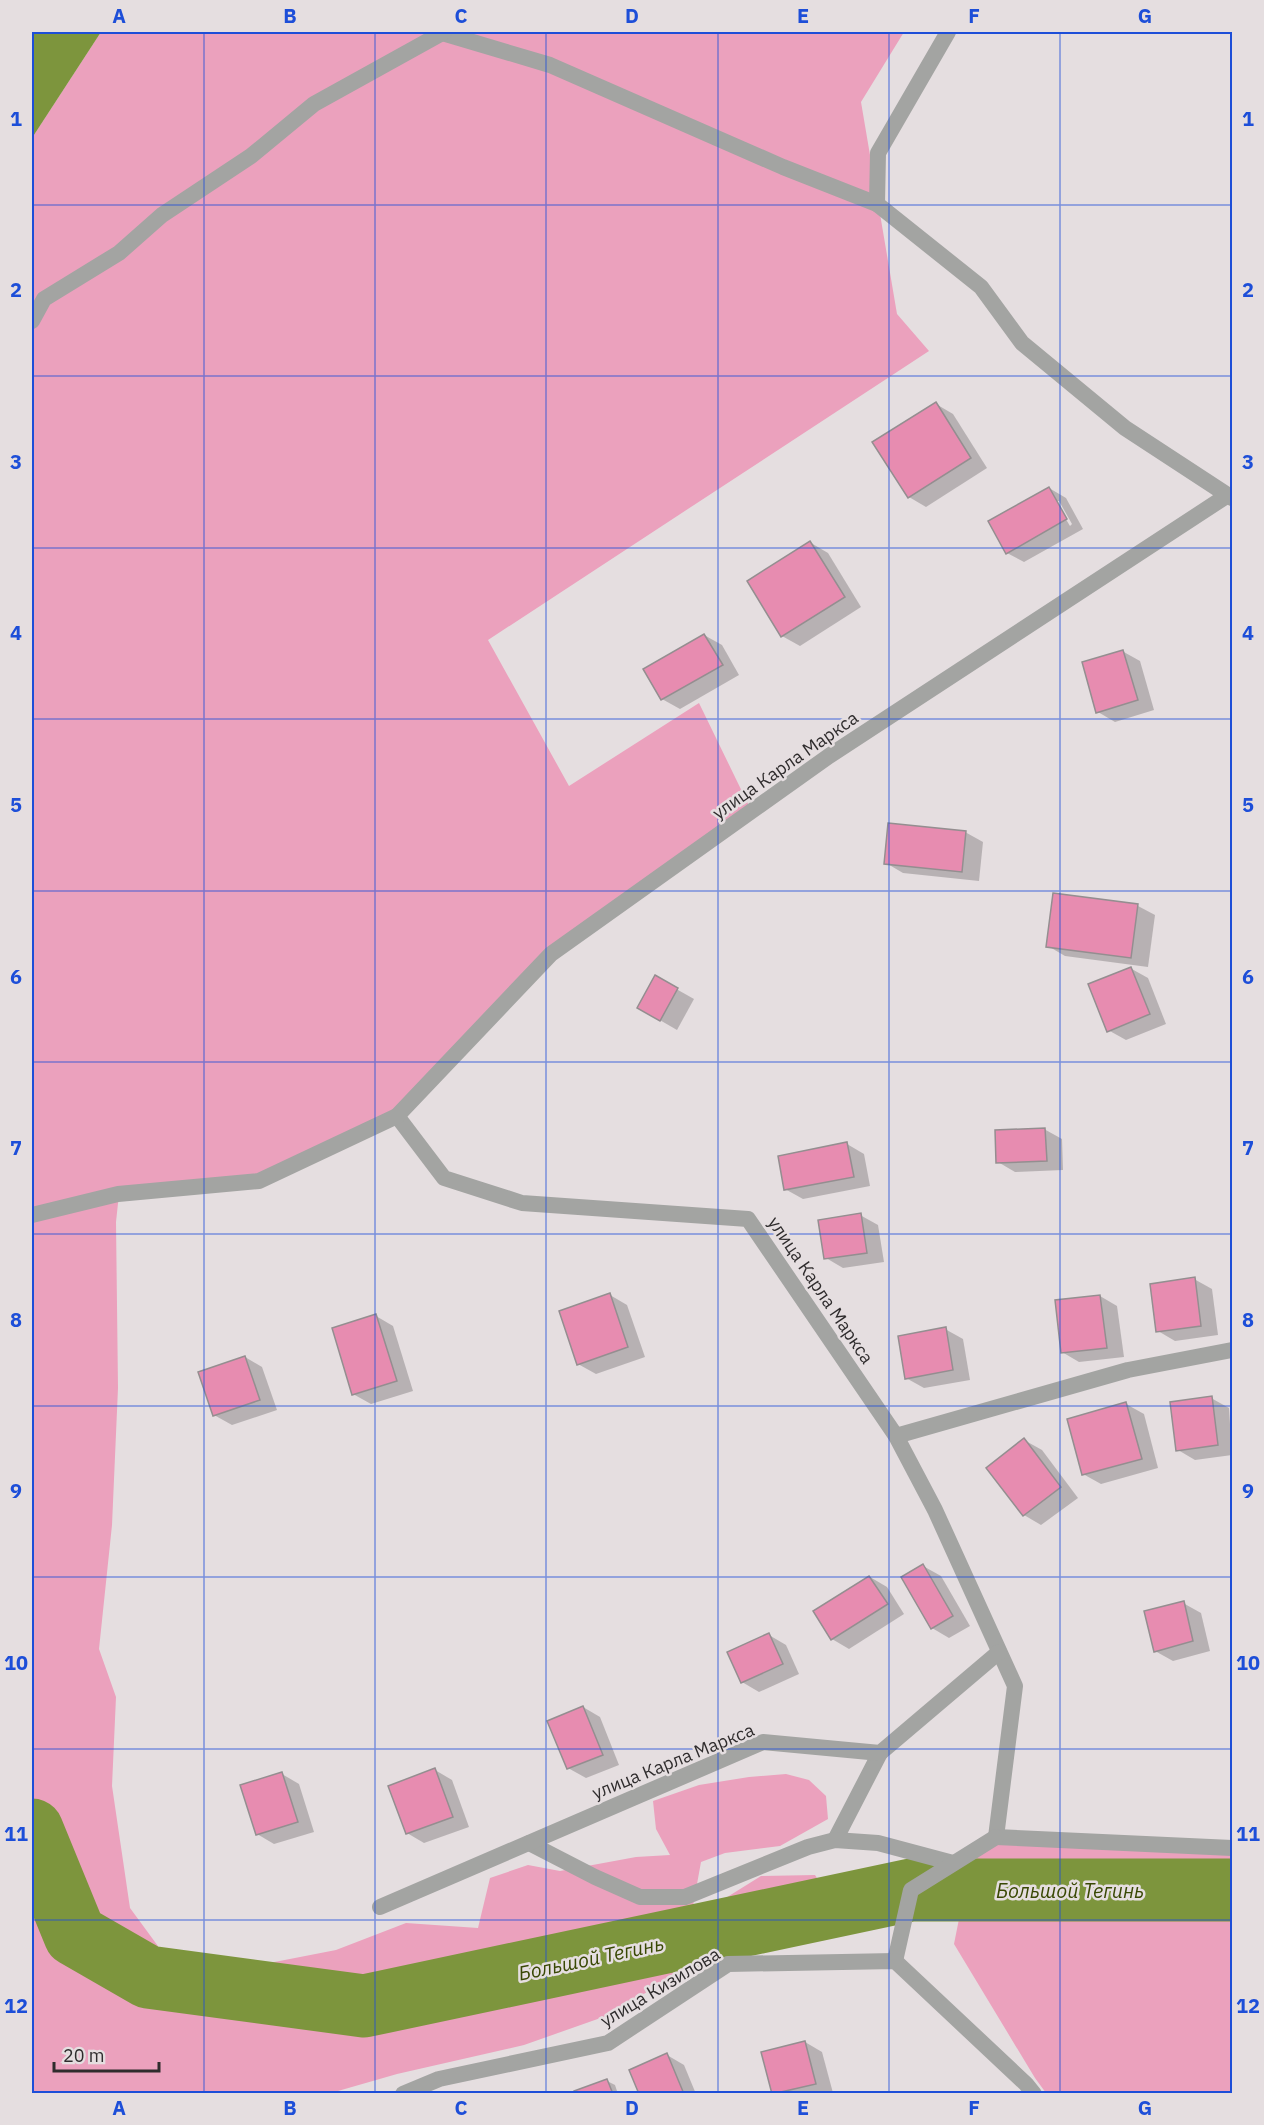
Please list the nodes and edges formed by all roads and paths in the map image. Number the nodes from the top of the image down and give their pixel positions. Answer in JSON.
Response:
{"nodes":[{"id":1,"x":442,"y":32,"type":"edge"},
{"id":2,"x":948,"y":32,"type":"edge"},
{"id":3,"x":877,"y":204,"type":"junction"},
{"id":4,"x":32,"y":321,"type":"edge"},
{"id":5,"x":1230,"y":496,"type":"edge"},
{"id":6,"x":396,"y":1116,"type":"junction"},
{"id":7,"x":32,"y":1215,"type":"edge"},
{"id":8,"x":1233,"y":1350,"type":"edge"},
{"id":9,"x":896,"y":1436,"type":"junction"},
{"id":10,"x":999,"y":1652,"type":"junction"},
{"id":11,"x":880,"y":1753,"type":"junction"},
{"id":12,"x":996,"y":1837,"type":"junction"},
{"id":13,"x":834,"y":1840,"type":"junction"},
{"id":14,"x":529,"y":1843,"type":"junction"},
{"id":15,"x":1233,"y":1848,"type":"edge"},
{"id":16,"x":953,"y":1863,"type":"junction"},
{"id":17,"x":380,"y":1907,"type":"dead end"},
{"id":18,"x":896,"y":1961,"type":"junction"},
{"id":19,"x":403,"y":2094,"type":"edge"},
{"id":20,"x":1034,"y":2094,"type":"edge"}],
"edges":[{"from":1,"to":3,"type":"street"},
{"from":1,"to":4,"type":"street"},
{"from":2,"to":3,"type":"street"},
{"from":3,"to":5,"type":"street"},
{"from":5,"to":6,"type":"street","name":"улица Карла Маркса"},
{"from":6,"to":7,"type":"street","name":"улица Карла Маркса"},
{"from":6,"to":9,"type":"street","name":"улица Карла Маркса"},
{"from":8,"to":9,"type":"street"},
{"from":9,"to":10,"type":"street","name":"улица Карла Маркса"},
{"from":10,"to":11,"type":"street"},
{"from":10,"to":12,"type":"street","name":"улица Карла Маркса"},
{"from":11,"to":13,"type":"street"},
{"from":11,"to":14,"type":"street","name":"улица Карла Маркса"},
{"from":12,"to":15,"type":"street"},
{"from":12,"to":16,"type":"street"},
{"from":13,"to":14,"type":"street"},
{"from":13,"to":16,"type":"street"},
{"from":14,"to":17,"type":"street","name":"улица Карла Маркса"},
{"from":16,"to":18,"type":"street"},
{"from":18,"to":19,"type":"street","name":"улица Кизилова"},
{"from":18,"to":20,"type":"street"}]}
